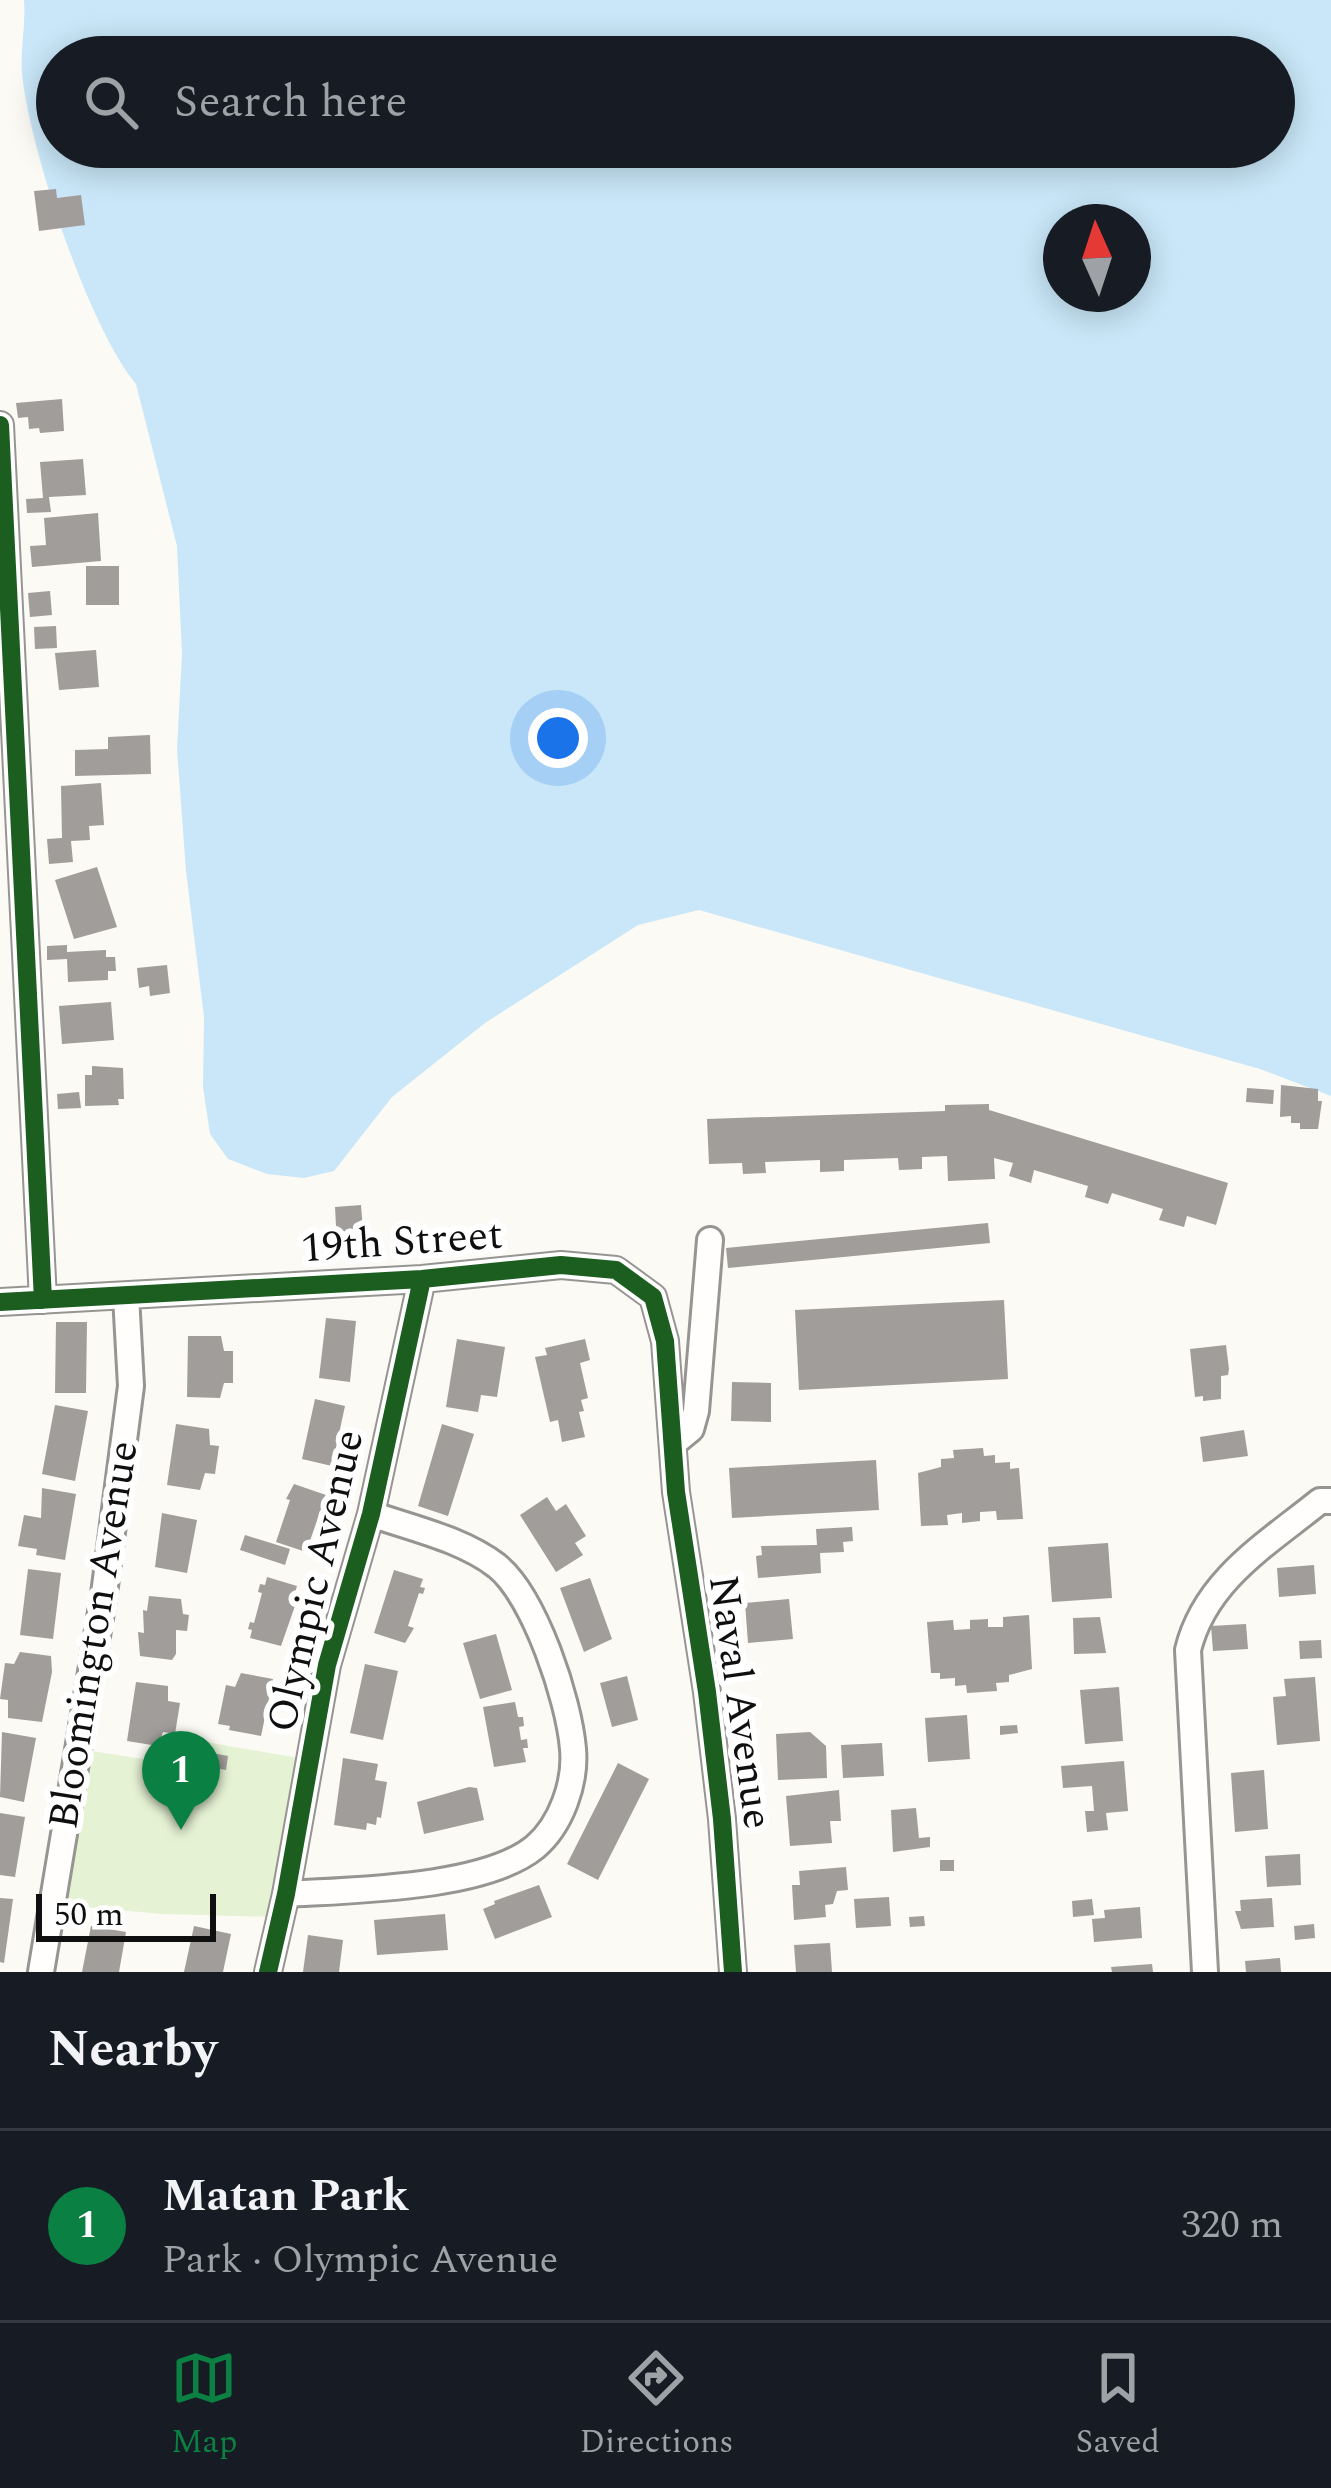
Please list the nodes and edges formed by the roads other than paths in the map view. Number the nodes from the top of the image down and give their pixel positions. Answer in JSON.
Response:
{"nodes":[{"id":1,"x":0,"y":425,"type":"edge"},
{"id":2,"x":710,"y":1240,"type":"dead end"},
{"id":3,"x":422,"y":1279,"type":"junction"},
{"id":4,"x":126,"y":1296,"type":"junction"},
{"id":5,"x":43,"y":1300,"type":"junction"},
{"id":6,"x":0,"y":1302,"type":"edge"},
{"id":7,"x":674,"y":1443,"type":"junction"},
{"id":8,"x":1331,"y":1501,"type":"edge"},
{"id":9,"x":370,"y":1514,"type":"junction"},
{"id":10,"x":286,"y":1894,"type":"junction"},
{"id":11,"x":41,"y":1972,"type":"edge"},
{"id":12,"x":268,"y":1972,"type":"edge"},
{"id":13,"x":733,"y":1972,"type":"edge"},
{"id":14,"x":1205,"y":1972,"type":"edge"}],
"edges":[{"from":1,"to":5,"type":"street"},
{"from":2,"to":7,"type":"street","name":"Naval Avenue"},
{"from":3,"to":4,"type":"street","name":"19th Street"},
{"from":3,"to":7,"type":"street","name":"19th Street"},
{"from":3,"to":9,"type":"street","name":"Olympic Avenue"},
{"from":4,"to":5,"type":"street","name":"19th Street"},
{"from":4,"to":11,"type":"street","name":"Bloomington Avenue"},
{"from":5,"to":6,"type":"street","name":"19th Street"},
{"from":7,"to":13,"type":"street","name":"Naval Avenue"},
{"from":8,"to":14,"type":"street"},
{"from":9,"to":10,"type":"street","name":"Olympic Avenue"},
{"from":9,"to":10,"type":"street"},
{"from":10,"to":12,"type":"street","name":"Olympic Avenue"}]}
